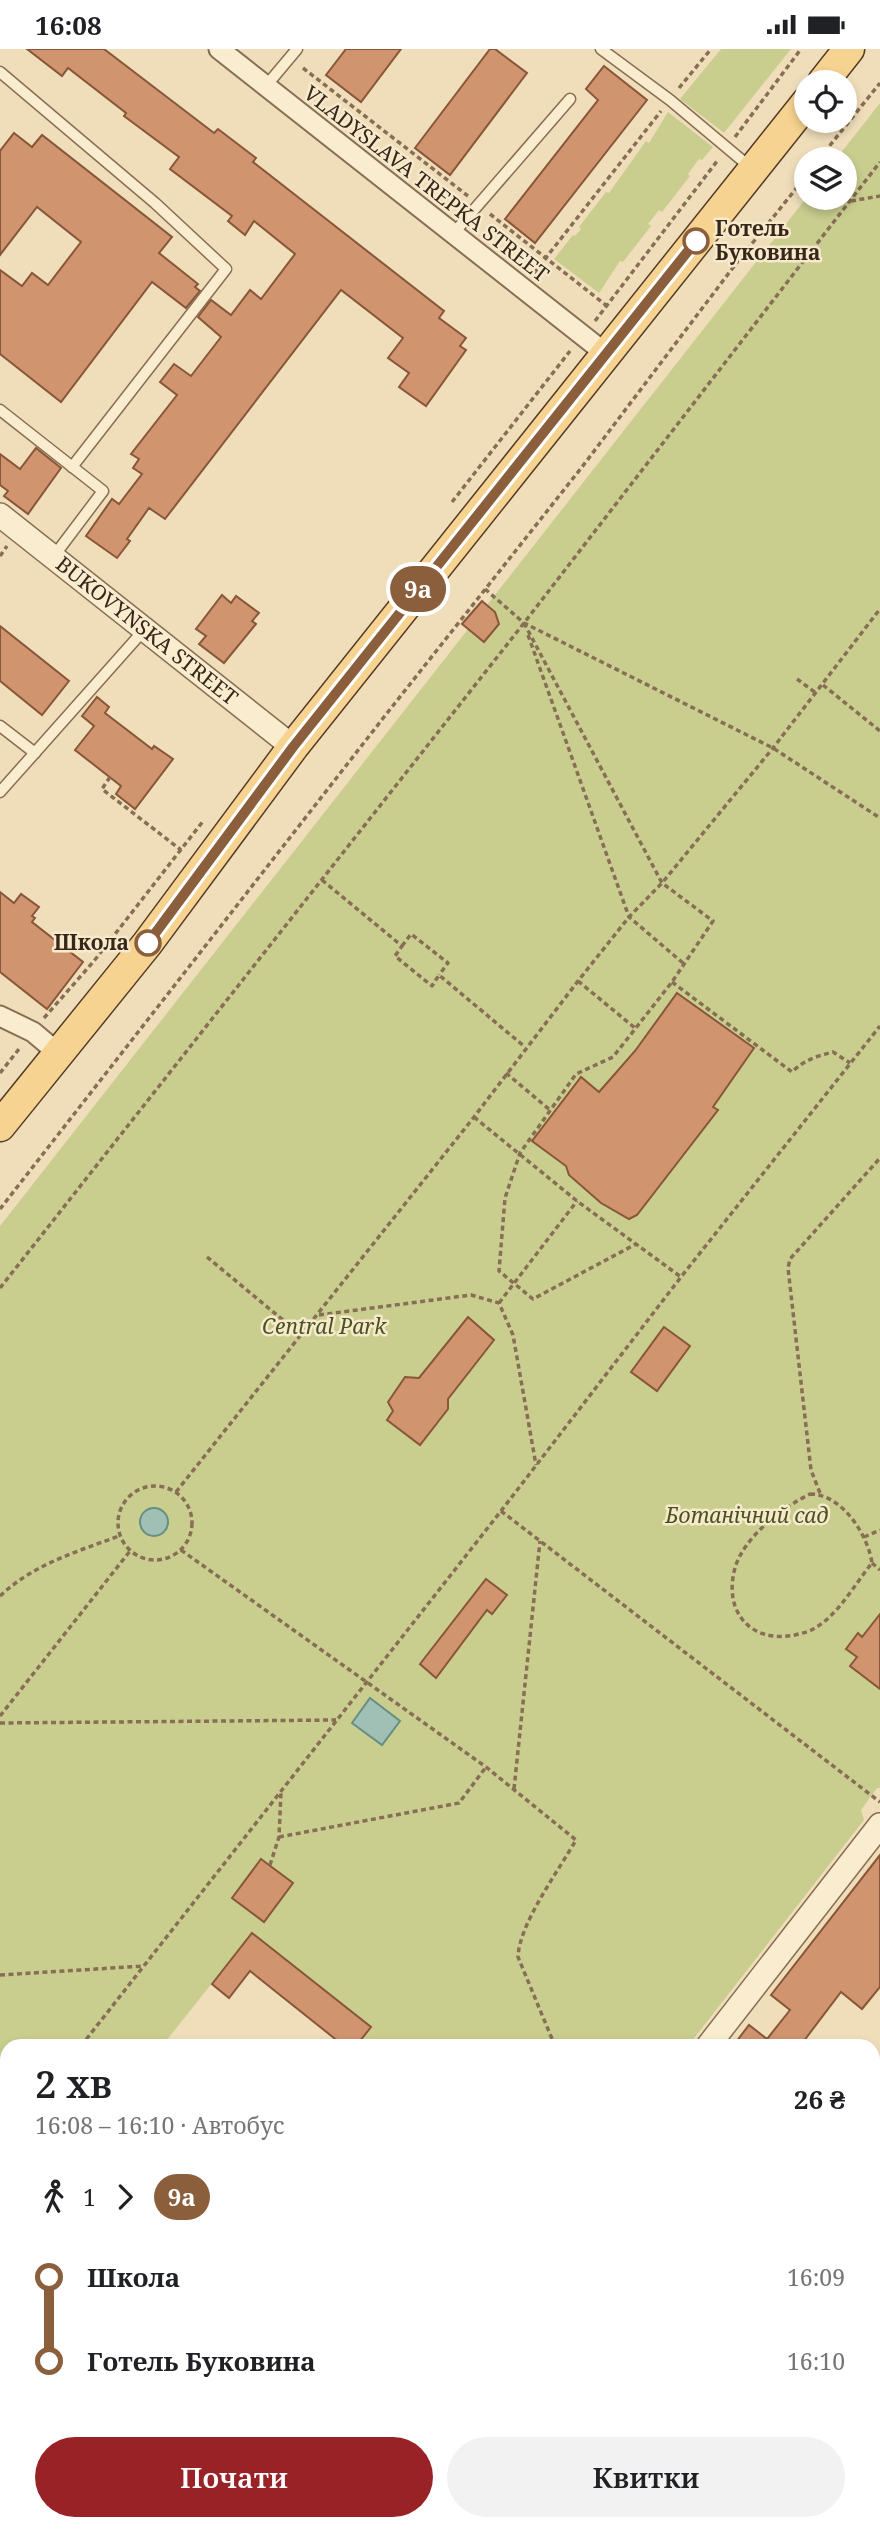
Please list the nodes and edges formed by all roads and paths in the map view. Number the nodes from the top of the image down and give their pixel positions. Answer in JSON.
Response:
{"nodes":[{"id":1,"x":219,"y":49,"type":"edge"},
{"id":2,"x":601,"y":49,"type":"edge"},
{"id":3,"x":710,"y":49,"type":"edge"},
{"id":4,"x":801,"y":49,"type":"edge"},
{"id":5,"x":293,"y":53,"type":"edge"},
{"id":6,"x":0,"y":72,"type":"edge"},
{"id":7,"x":880,"y":83,"type":"edge"},
{"id":8,"x":266,"y":86,"type":"junction"},
{"id":9,"x":570,"y":99,"type":"dead end"},
{"id":10,"x":670,"y":100,"type":"junction"},
{"id":11,"x":794,"y":118,"type":"edge"},
{"id":12,"x":829,"y":147,"type":"edge"},
{"id":13,"x":727,"y":148,"type":"junction"},
{"id":14,"x":880,"y":162,"type":"edge"},
{"id":15,"x":754,"y":169,"type":"junction"},
{"id":16,"x":794,"y":192,"type":"edge"},
{"id":17,"x":857,"y":192,"type":"edge"},
{"id":18,"x":880,"y":196,"type":"edge"},
{"id":19,"x":857,"y":200,"type":"edge"},
{"id":20,"x":479,"y":205,"type":"junction"},
{"id":21,"x":843,"y":210,"type":"edge"},
{"id":22,"x":453,"y":234,"type":"junction"},
{"id":23,"x":546,"y":259,"type":"junction"},
{"id":24,"x":521,"y":288,"type":"junction"},
{"id":25,"x":607,"y":306,"type":"junction"},
{"id":26,"x":594,"y":345,"type":"junction"},
{"id":27,"x":0,"y":410,"type":"edge"},
{"id":28,"x":72,"y":467,"type":"junction"},
{"id":29,"x":0,"y":515,"type":"edge"},
{"id":30,"x":53,"y":557,"type":"junction"},
{"id":31,"x":485,"y":589,"type":"junction"},
{"id":32,"x":880,"y":609,"type":"edge"},
{"id":33,"x":524,"y":623,"type":"junction"},
{"id":34,"x":144,"y":629,"type":"junction"},
{"id":35,"x":797,"y":679,"type":"dead end"},
{"id":36,"x":823,"y":685,"type":"junction"},
{"id":37,"x":816,"y":693,"type":"junction"},
{"id":38,"x":0,"y":726,"type":"edge"},
{"id":39,"x":880,"y":731,"type":"edge"},
{"id":40,"x":293,"y":747,"type":"junction"},
{"id":41,"x":773,"y":748,"type":"junction"},
{"id":42,"x":35,"y":753,"type":"junction"},
{"id":43,"x":110,"y":777,"type":"dead end"},
{"id":44,"x":0,"y":792,"type":"edge"},
{"id":45,"x":880,"y":818,"type":"edge"},
{"id":46,"x":180,"y":851,"type":"dead end"},
{"id":47,"x":323,"y":880,"type":"junction"},
{"id":48,"x":662,"y":883,"type":"junction"},
{"id":49,"x":629,"y":917,"type":"junction"},
{"id":50,"x":402,"y":946,"type":"junction"},
{"id":51,"x":684,"y":963,"type":"junction"},
{"id":52,"x":439,"y":975,"type":"junction"},
{"id":53,"x":578,"y":981,"type":"junction"},
{"id":54,"x":672,"y":982,"type":"junction"},
{"id":55,"x":0,"y":1016,"type":"edge"},
{"id":56,"x":880,"y":1026,"type":"edge"},
{"id":57,"x":635,"y":1028,"type":"junction"},
{"id":58,"x":525,"y":1047,"type":"junction"},
{"id":59,"x":58,"y":1053,"type":"junction"},
{"id":60,"x":850,"y":1063,"type":"junction"},
{"id":61,"x":506,"y":1073,"type":"junction"},
{"id":62,"x":550,"y":1110,"type":"junction"},
{"id":63,"x":474,"y":1117,"type":"junction"},
{"id":64,"x":0,"y":1126,"type":"edge"},
{"id":65,"x":520,"y":1153,"type":"junction"},
{"id":66,"x":880,"y":1158,"type":"edge"},
{"id":67,"x":577,"y":1201,"type":"junction"},
{"id":68,"x":0,"y":1209,"type":"edge"},
{"id":69,"x":636,"y":1244,"type":"junction"},
{"id":70,"x":207,"y":1258,"type":"dead end"},
{"id":71,"x":681,"y":1277,"type":"junction"},
{"id":72,"x":513,"y":1284,"type":"junction"},
{"id":73,"x":0,"y":1288,"type":"edge"},
{"id":74,"x":499,"y":1303,"type":"junction"},
{"id":75,"x":317,"y":1316,"type":"junction"},
{"id":76,"x":301,"y":1335,"type":"junction"},
{"id":77,"x":536,"y":1465,"type":"junction"},
{"id":78,"x":176,"y":1492,"type":"junction"},
{"id":79,"x":820,"y":1494,"type":"junction"},
{"id":80,"x":501,"y":1511,"type":"junction"},
{"id":81,"x":880,"y":1530,"type":"edge"},
{"id":82,"x":119,"y":1536,"type":"junction"},
{"id":83,"x":864,"y":1537,"type":"junction"},
{"id":84,"x":540,"y":1541,"type":"junction"},
{"id":85,"x":181,"y":1550,"type":"junction"},
{"id":86,"x":130,"y":1551,"type":"junction"},
{"id":87,"x":872,"y":1563,"type":"junction"},
{"id":88,"x":880,"y":1570,"type":"edge"},
{"id":89,"x":0,"y":1596,"type":"edge"},
{"id":90,"x":366,"y":1680,"type":"junction"},
{"id":91,"x":0,"y":1716,"type":"edge"},
{"id":92,"x":336,"y":1720,"type":"junction"},
{"id":93,"x":0,"y":1723,"type":"edge"},
{"id":94,"x":486,"y":1767,"type":"junction"},
{"id":95,"x":514,"y":1789,"type":"junction"},
{"id":96,"x":281,"y":1791,"type":"junction"},
{"id":97,"x":880,"y":1802,"type":"edge"},
{"id":98,"x":880,"y":1825,"type":"edge"},
{"id":99,"x":279,"y":1837,"type":"junction"},
{"id":100,"x":270,"y":1865,"type":"dead end"},
{"id":101,"x":144,"y":1966,"type":"junction"},
{"id":102,"x":0,"y":1975,"type":"edge"},
{"id":103,"x":87,"y":2039,"type":"edge"},
{"id":104,"x":552,"y":2039,"type":"edge"},
{"id":105,"x":714,"y":2039,"type":"edge"}],
"edges":[{"from":1,"to":8,"type":"street","name":"VLADYSLAVA TREPKA STREET"},
{"from":2,"to":10,"type":"lane"},
{"from":3,"to":10,"type":"path"},
{"from":4,"to":13,"type":"path"},
{"from":5,"to":8,"type":"lane"},
{"from":5,"to":20,"type":"path"},
{"from":6,"to":28,"type":"lane"},
{"from":7,"to":12,"type":"path"},
{"from":8,"to":22,"type":"street","name":"VLADYSLAVA TREPKA STREET"},
{"from":9,"to":20,"type":"lane"},
{"from":10,"to":13,"type":"lane"},
{"from":10,"to":23,"type":"path"},
{"from":11,"to":15,"type":"main road"},
{"from":13,"to":15,"type":"lane"},
{"from":13,"to":25,"type":"path"},
{"from":14,"to":17,"type":"path"},
{"from":15,"to":26,"type":"main road"},
{"from":16,"to":31,"type":"path"},
{"from":18,"to":19,"type":"path"},
{"from":20,"to":22,"type":"lane"},
{"from":20,"to":23,"type":"path"},
{"from":21,"to":33,"type":"path"},
{"from":22,"to":24,"type":"street","name":"VLADYSLAVA TREPKA STREET"},
{"from":23,"to":24,"type":"path"},
{"from":23,"to":25,"type":"path"},
{"from":24,"to":26,"type":"street","name":"VLADYSLAVA TREPKA STREET"},
{"from":25,"to":26,"type":"path"},
{"from":26,"to":40,"type":"main road"},
{"from":27,"to":28,"type":"lane"},
{"from":28,"to":30,"type":"lane"},
{"from":29,"to":30,"type":"street","name":"BUKOVYNSKA STREET"},
{"from":30,"to":34,"type":"street","name":"BUKOVYNSKA STREET"},
{"from":31,"to":33,"type":"path"},
{"from":31,"to":68,"type":"path"},
{"from":32,"to":36,"type":"path"},
{"from":33,"to":41,"type":"path"},
{"from":33,"to":47,"type":"path"},
{"from":33,"to":48,"type":"path"},
{"from":33,"to":49,"type":"path"},
{"from":34,"to":40,"type":"street","name":"BUKOVYNSKA STREET"},
{"from":34,"to":42,"type":"lane"},
{"from":35,"to":37,"type":"path"},
{"from":36,"to":37,"type":"path"},
{"from":36,"to":39,"type":"path"},
{"from":37,"to":41,"type":"path"},
{"from":38,"to":42,"type":"lane"},
{"from":40,"to":59,"type":"main road"},
{"from":41,"to":45,"type":"path"},
{"from":41,"to":48,"type":"path"},
{"from":42,"to":44,"type":"lane"},
{"from":43,"to":46,"type":"path"},
{"from":47,"to":50,"type":"path"},
{"from":47,"to":73,"type":"path"},
{"from":48,"to":49,"type":"path"},
{"from":48,"to":51,"type":"path"},
{"from":49,"to":51,"type":"path"},
{"from":49,"to":53,"type":"path"},
{"from":50,"to":52,"type":"path"},
{"from":50,"to":52,"type":"path"},
{"from":51,"to":54,"type":"path"},
{"from":52,"to":58,"type":"path"},
{"from":53,"to":57,"type":"path"},
{"from":53,"to":58,"type":"path"},
{"from":54,"to":57,"type":"path"},
{"from":54,"to":60,"type":"path"},
{"from":55,"to":59,"type":"street"},
{"from":56,"to":60,"type":"path"},
{"from":57,"to":62,"type":"path"},
{"from":58,"to":61,"type":"path"},
{"from":59,"to":64,"type":"main road"},
{"from":60,"to":71,"type":"path"},
{"from":61,"to":62,"type":"path"},
{"from":61,"to":63,"type":"path"},
{"from":62,"to":65,"type":"path"},
{"from":63,"to":65,"type":"path"},
{"from":63,"to":75,"type":"path"},
{"from":65,"to":67,"type":"path"},
{"from":65,"to":72,"type":"path"},
{"from":66,"to":79,"type":"path"},
{"from":67,"to":69,"type":"path"},
{"from":67,"to":72,"type":"path"},
{"from":69,"to":71,"type":"path"},
{"from":69,"to":72,"type":"path"},
{"from":70,"to":76,"type":"path"},
{"from":71,"to":77,"type":"path"},
{"from":72,"to":74,"type":"path"},
{"from":74,"to":75,"type":"path"},
{"from":74,"to":77,"type":"path"},
{"from":75,"to":76,"type":"path"},
{"from":76,"to":78,"type":"path"},
{"from":77,"to":80,"type":"path"},
{"from":78,"to":82,"type":"path"},
{"from":78,"to":85,"type":"path"},
{"from":79,"to":83,"type":"path"},
{"from":79,"to":87,"type":"path"},
{"from":80,"to":84,"type":"path"},
{"from":80,"to":90,"type":"path"},
{"from":81,"to":83,"type":"path"},
{"from":82,"to":86,"type":"path"},
{"from":82,"to":89,"type":"path"},
{"from":83,"to":87,"type":"path"},
{"from":84,"to":95,"type":"path"},
{"from":84,"to":97,"type":"path"},
{"from":85,"to":86,"type":"path"},
{"from":85,"to":90,"type":"path"},
{"from":86,"to":91,"type":"path"},
{"from":87,"to":88,"type":"path"},
{"from":90,"to":92,"type":"path"},
{"from":90,"to":94,"type":"path"},
{"from":92,"to":93,"type":"path"},
{"from":92,"to":96,"type":"path"},
{"from":94,"to":95,"type":"path"},
{"from":94,"to":99,"type":"path"},
{"from":95,"to":104,"type":"path"},
{"from":96,"to":99,"type":"path"},
{"from":96,"to":101,"type":"path"},
{"from":98,"to":105,"type":"street"},
{"from":99,"to":100,"type":"path"},
{"from":101,"to":102,"type":"path"},
{"from":101,"to":103,"type":"path"}]}
